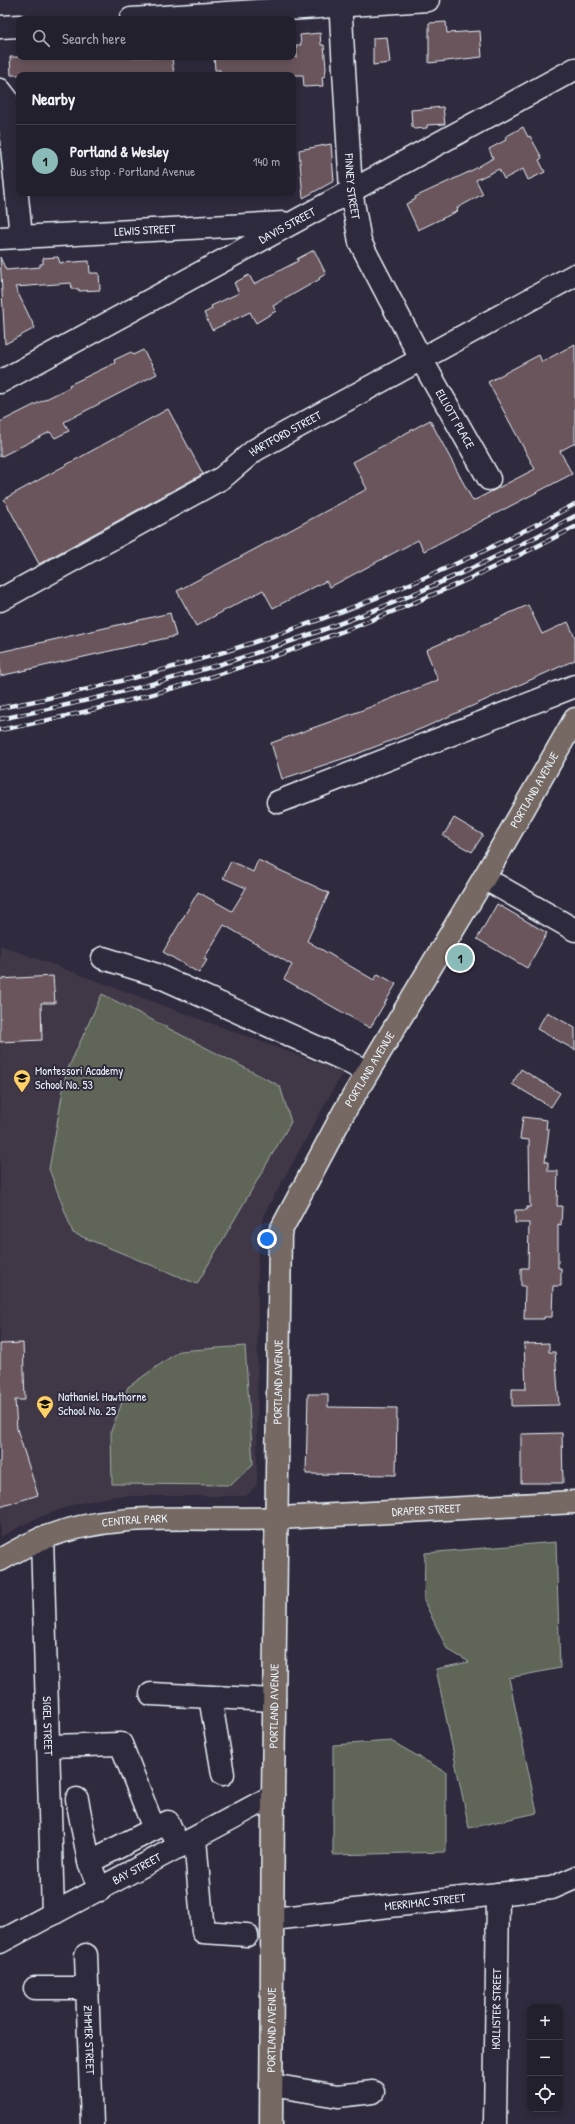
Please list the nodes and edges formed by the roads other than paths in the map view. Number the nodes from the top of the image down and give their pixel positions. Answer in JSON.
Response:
{"nodes":[{"id":1,"x":428,"y":0,"type":"edge"},
{"id":2,"x":340,"y":3,"type":"edge"},
{"id":3,"x":170,"y":16,"type":"edge"},
{"id":4,"x":16,"y":26,"type":"edge"},
{"id":5,"x":0,"y":27,"type":"edge"},
{"id":6,"x":575,"y":69,"type":"edge"},
{"id":7,"x":0,"y":90,"type":"edge"},
{"id":8,"x":16,"y":181,"type":"edge"},
{"id":9,"x":351,"y":191,"type":"junction"},
{"id":10,"x":18,"y":196,"type":"edge"},
{"id":11,"x":290,"y":223,"type":"junction"},
{"id":12,"x":22,"y":236,"type":"junction"},
{"id":13,"x":0,"y":238,"type":"edge"},
{"id":14,"x":575,"y":275,"type":"edge"},
{"id":15,"x":421,"y":359,"type":"junction"},
{"id":16,"x":0,"y":382,"type":"edge"},
{"id":17,"x":489,"y":479,"type":"dead end"},
{"id":18,"x":0,"y":600,"type":"edge"},
{"id":19,"x":575,"y":686,"type":"edge"},
{"id":20,"x":575,"y":719,"type":"edge"},
{"id":21,"x":278,"y":802,"type":"dead end"},
{"id":22,"x":484,"y":878,"type":"junction"},
{"id":23,"x":575,"y":930,"type":"edge"},
{"id":24,"x":103,"y":958,"type":"dead end"},
{"id":25,"x":367,"y":1072,"type":"junction"},
{"id":26,"x":575,"y":1502,"type":"edge"},
{"id":27,"x":277,"y":1518,"type":"junction"},
{"id":28,"x":42,"y":1538,"type":"junction"},
{"id":29,"x":0,"y":1560,"type":"edge"},
{"id":30,"x":151,"y":1694,"type":"dead end"},
{"id":31,"x":210,"y":1697,"type":"junction"},
{"id":32,"x":274,"y":1700,"type":"junction"},
{"id":33,"x":48,"y":1746,"type":"junction"},
{"id":34,"x":223,"y":1774,"type":"dead end"},
{"id":35,"x":273,"y":1796,"type":"junction"},
{"id":36,"x":77,"y":1799,"type":"dead end"},
{"id":37,"x":154,"y":1829,"type":"junction"},
{"id":38,"x":187,"y":1843,"type":"junction"},
{"id":39,"x":89,"y":1862,"type":"junction"},
{"id":40,"x":575,"y":1878,"type":"edge"},
{"id":41,"x":100,"y":1890,"type":"junction"},
{"id":42,"x":498,"y":1894,"type":"junction"},
{"id":43,"x":53,"y":1914,"type":"junction"},
{"id":44,"x":272,"y":1919,"type":"junction"},
{"id":45,"x":247,"y":1935,"type":"dead end"},
{"id":46,"x":0,"y":1942,"type":"edge"},
{"id":47,"x":86,"y":1955,"type":"dead end"},
{"id":48,"x":35,"y":1988,"type":"dead end"},
{"id":49,"x":87,"y":1988,"type":"junction"},
{"id":50,"x":271,"y":2085,"type":"junction"},
{"id":51,"x":373,"y":2092,"type":"dead end"},
{"id":52,"x":92,"y":2124,"type":"edge"},
{"id":53,"x":271,"y":2124,"type":"edge"},
{"id":54,"x":495,"y":2124,"type":"edge"}],
"edges":[{"from":1,"to":2,"type":"street"},
{"from":2,"to":3,"type":"street"},
{"from":2,"to":9,"type":"street","name":"FINNEY STREET"},
{"from":4,"to":5,"type":"street"},
{"from":6,"to":9,"type":"street","name":"DAVIS STREET"},
{"from":7,"to":8,"type":"street"},
{"from":9,"to":11,"type":"street","name":"DAVIS STREET"},
{"from":9,"to":15,"type":"street","name":"FINNEY STREET"},
{"from":10,"to":12,"type":"street"},
{"from":11,"to":12,"type":"street","name":"LEWIS STREET"},
{"from":11,"to":16,"type":"street","name":"DAVIS STREET"},
{"from":12,"to":13,"type":"street","name":"LEWIS STREET"},
{"from":14,"to":15,"type":"street","name":"HARTFORD STREET"},
{"from":15,"to":17,"type":"street","name":"ELLIOTT PLACE"},
{"from":15,"to":18,"type":"street","name":"HARTFORD STREET"},
{"from":19,"to":21,"type":"street"},
{"from":20,"to":22,"type":"main road","name":"PORTLAND AVENUE"},
{"from":22,"to":23,"type":"street"},
{"from":22,"to":25,"type":"main road","name":"PORTLAND AVENUE"},
{"from":24,"to":25,"type":"street"},
{"from":25,"to":27,"type":"main road","name":"PORTLAND AVENUE"},
{"from":26,"to":27,"type":"main road","name":"DRAPER STREET"},
{"from":27,"to":28,"type":"main road","name":"CENTRAL PARK"},
{"from":27,"to":32,"type":"main road","name":"PORTLAND AVENUE"},
{"from":28,"to":29,"type":"main road","name":"CENTRAL PARK"},
{"from":28,"to":33,"type":"street","name":"SIGEL STREET"},
{"from":30,"to":31,"type":"street"},
{"from":31,"to":32,"type":"street"},
{"from":31,"to":34,"type":"street"},
{"from":32,"to":35,"type":"main road","name":"PORTLAND AVENUE"},
{"from":33,"to":37,"type":"street"},
{"from":33,"to":43,"type":"street","name":"SIGEL STREET"},
{"from":35,"to":38,"type":"street","name":"BAY STREET"},
{"from":35,"to":44,"type":"main road","name":"PORTLAND AVENUE"},
{"from":36,"to":39,"type":"street"},
{"from":37,"to":38,"type":"street"},
{"from":37,"to":39,"type":"street"},
{"from":38,"to":41,"type":"street","name":"BAY STREET"},
{"from":38,"to":45,"type":"street"},
{"from":39,"to":41,"type":"street"},
{"from":40,"to":42,"type":"street","name":"MERRIMAC STREET"},
{"from":41,"to":43,"type":"street","name":"BAY STREET"},
{"from":42,"to":44,"type":"street","name":"MERRIMAC STREET"},
{"from":42,"to":54,"type":"street","name":"HOLLISTER STREET"},
{"from":43,"to":46,"type":"street","name":"BAY STREET"},
{"from":44,"to":50,"type":"main road","name":"PORTLAND AVENUE"},
{"from":47,"to":49,"type":"street","name":"ZIMMER STREET"},
{"from":48,"to":49,"type":"street"},
{"from":49,"to":52,"type":"street","name":"ZIMMER STREET"},
{"from":50,"to":51,"type":"street"},
{"from":50,"to":53,"type":"main road","name":"PORTLAND AVENUE"}]}
